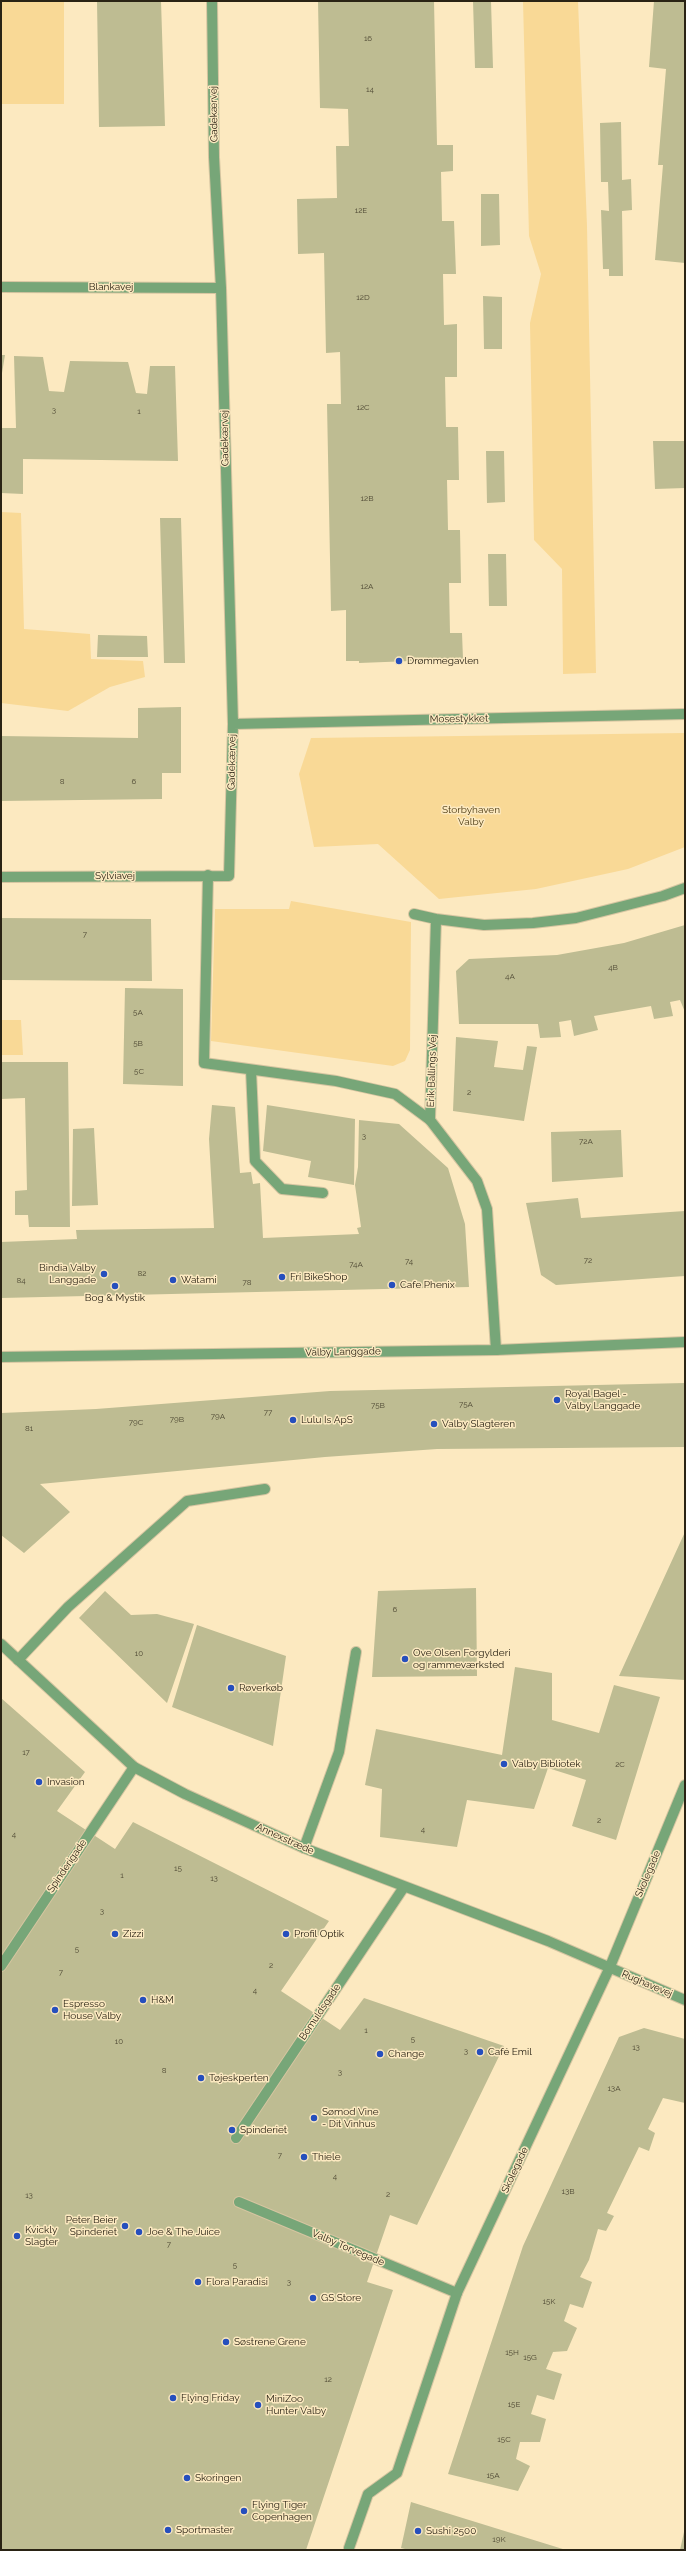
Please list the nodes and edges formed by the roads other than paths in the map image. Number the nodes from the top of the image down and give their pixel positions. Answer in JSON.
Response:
{"nodes":[{"id":1,"x":212,"y":1,"type":"edge"},
{"id":2,"x":1,"y":287,"type":"edge"},
{"id":3,"x":221,"y":288,"type":"junction"},
{"id":4,"x":685,"y":714,"type":"edge"},
{"id":5,"x":232,"y":724,"type":"junction"},
{"id":6,"x":208,"y":875,"type":"junction"},
{"id":7,"x":1,"y":876,"type":"edge"},
{"id":8,"x":229,"y":876,"type":"joint"},
{"id":9,"x":685,"y":888,"type":"edge"},
{"id":10,"x":414,"y":914,"type":"dead end"},
{"id":11,"x":436,"y":919,"type":"junction"},
{"id":12,"x":251,"y":1070,"type":"junction"},
{"id":13,"x":430,"y":1120,"type":"junction"},
{"id":14,"x":323,"y":1193,"type":"dead end"},
{"id":15,"x":685,"y":1342,"type":"edge"},
{"id":16,"x":496,"y":1350,"type":"junction"},
{"id":17,"x":1,"y":1357,"type":"edge"},
{"id":18,"x":265,"y":1489,"type":"dead end"},
{"id":19,"x":1,"y":1644,"type":"edge"},
{"id":20,"x":356,"y":1652,"type":"dead end"},
{"id":21,"x":18,"y":1660,"type":"junction"},
{"id":22,"x":134,"y":1767,"type":"junction"},
{"id":23,"x":685,"y":1785,"type":"edge"},
{"id":24,"x":304,"y":1848,"type":"junction"},
{"id":25,"x":404,"y":1887,"type":"junction"},
{"id":26,"x":1,"y":1966,"type":"edge"},
{"id":27,"x":609,"y":1968,"type":"junction"},
{"id":28,"x":685,"y":2000,"type":"edge"},
{"id":29,"x":236,"y":2138,"type":"dead end"},
{"id":30,"x":239,"y":2202,"type":"dead end"},
{"id":31,"x":457,"y":2293,"type":"junction"},
{"id":32,"x":350,"y":2549,"type":"edge"}],
"edges":[{"from":1,"to":3,"type":"street","name":"Gadekærvej"},
{"from":2,"to":3,"type":"street","name":"Blankavej"},
{"from":3,"to":5,"type":"street","name":"Gadekærvej"},
{"from":4,"to":5,"type":"street","name":"Mosestykket"},
{"from":5,"to":8,"type":"street","name":"Gadekærvej"},
{"from":6,"to":7,"type":"street","name":"Sylviavej"},
{"from":6,"to":8,"type":"street","name":"Sylviavej"},
{"from":6,"to":12,"type":"street"},
{"from":9,"to":11,"type":"street"},
{"from":10,"to":11,"type":"street"},
{"from":11,"to":13,"type":"street","name":"Erik Ballings Vej"},
{"from":12,"to":13,"type":"street"},
{"from":12,"to":14,"type":"street"},
{"from":13,"to":16,"type":"street","name":"Erik Ballings Vej"},
{"from":15,"to":16,"type":"street","name":"Valby Langgade"},
{"from":16,"to":17,"type":"street","name":"Valby Langgade"},
{"from":18,"to":21,"type":"street"},
{"from":19,"to":21,"type":"street","name":"Annexstræde"},
{"from":20,"to":24,"type":"street"},
{"from":21,"to":22,"type":"street","name":"Annexstræde"},
{"from":22,"to":24,"type":"street","name":"Annexstræde"},
{"from":22,"to":26,"type":"street","name":"Spinderigade"},
{"from":23,"to":27,"type":"street","name":"Skolegade"},
{"from":24,"to":25,"type":"street","name":"Annexstræde"},
{"from":25,"to":27,"type":"street","name":"Annexstræde"},
{"from":25,"to":29,"type":"street","name":"Bomuldsgade"},
{"from":27,"to":28,"type":"street","name":"Rughavevej"},
{"from":27,"to":31,"type":"street","name":"Skolegade"},
{"from":30,"to":31,"type":"street","name":"Valby Torvegade"},
{"from":31,"to":32,"type":"street","name":"Skolegade"}]}
